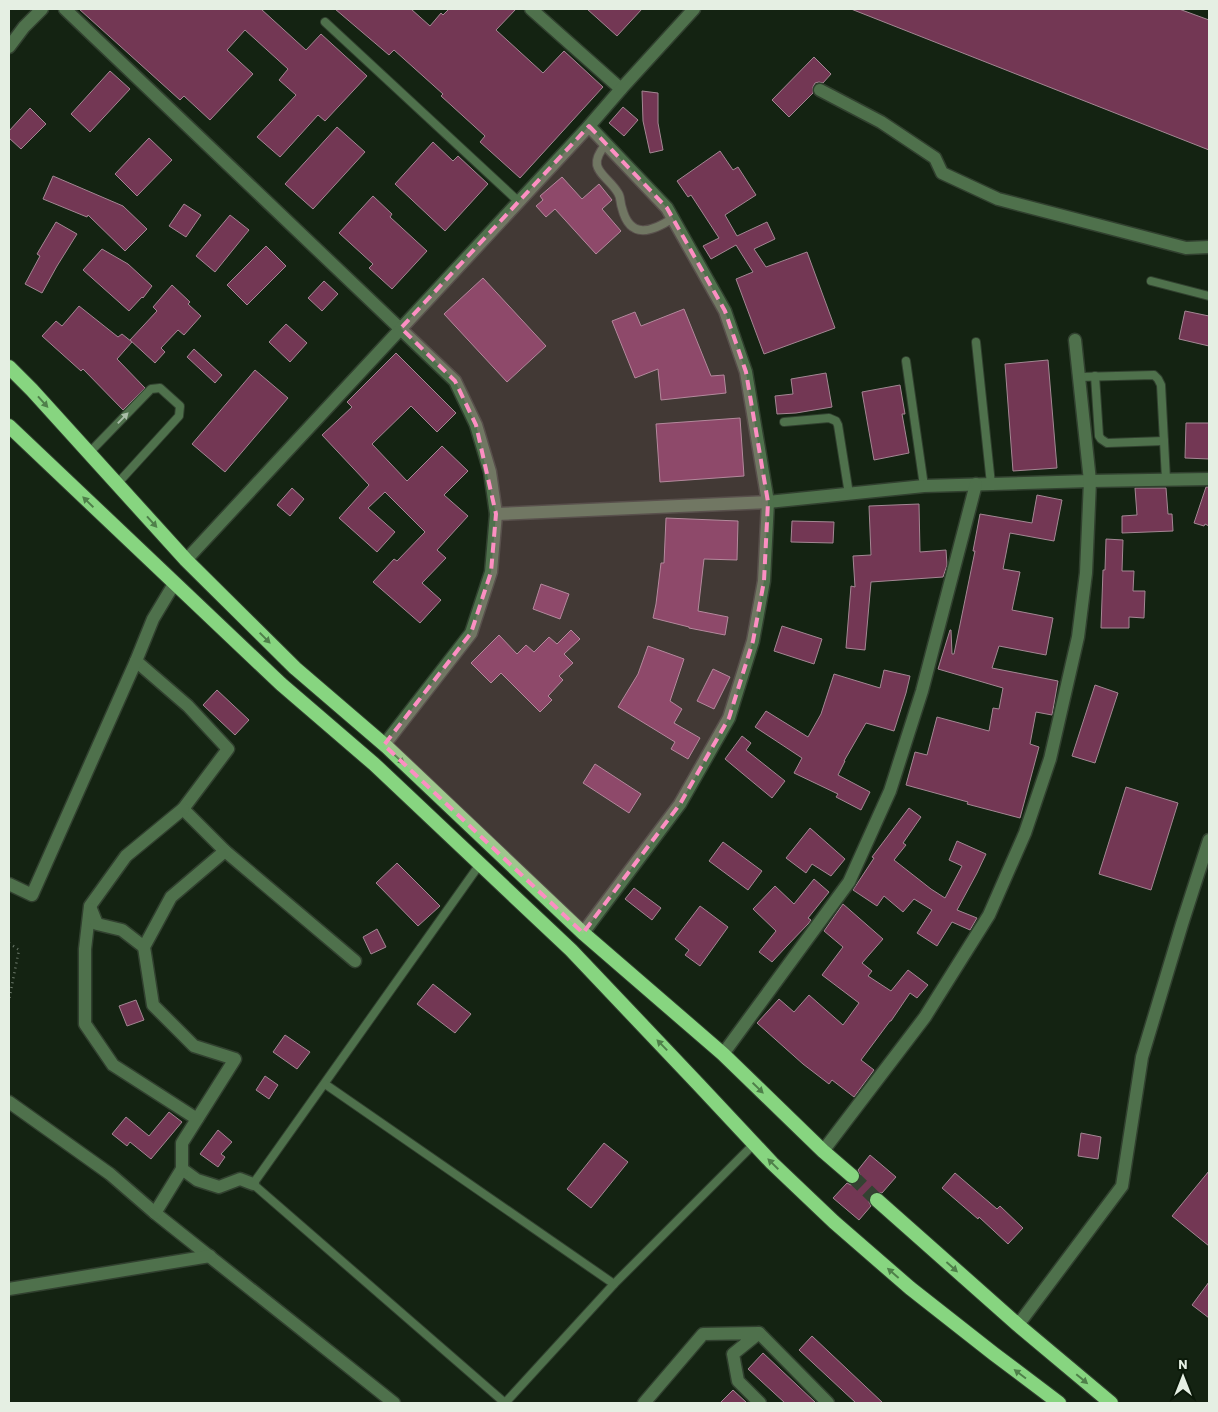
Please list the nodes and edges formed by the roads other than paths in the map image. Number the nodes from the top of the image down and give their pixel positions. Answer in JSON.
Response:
{"nodes":[{"id":1,"x":42,"y":9,"type":"edge"},
{"id":2,"x":64,"y":9,"type":"edge"},
{"id":3,"x":531,"y":9,"type":"edge"},
{"id":4,"x":694,"y":9,"type":"edge"},
{"id":5,"x":325,"y":22,"type":"dead end"},
{"id":6,"x":9,"y":47,"type":"edge"},
{"id":7,"x":621,"y":89,"type":"junction"},
{"id":8,"x":820,"y":90,"type":"dead end"},
{"id":9,"x":589,"y":126,"type":"junction"},
{"id":10,"x":606,"y":144,"type":"junction"},
{"id":11,"x":518,"y":201,"type":"junction"},
{"id":12,"x":673,"y":218,"type":"junction"},
{"id":13,"x":1209,"y":247,"type":"edge"},
{"id":14,"x":1151,"y":281,"type":"dead end"},
{"id":15,"x":1209,"y":296,"type":"edge"},
{"id":16,"x":401,"y":328,"type":"junction"},
{"id":17,"x":1075,"y":340,"type":"dead end"},
{"id":18,"x":976,"y":342,"type":"dead end"},
{"id":19,"x":906,"y":360,"type":"dead end"},
{"id":20,"x":9,"y":367,"type":"edge"},
{"id":21,"x":1079,"y":376,"type":"junction"},
{"id":22,"x":1095,"y":376,"type":"junction"},
{"id":23,"x":784,"y":422,"type":"dead end"},
{"id":24,"x":9,"y":426,"type":"edge"},
{"id":25,"x":1164,"y":442,"type":"junction"},
{"id":26,"x":89,"y":454,"type":"junction"},
{"id":27,"x":1166,"y":479,"type":"junction"},
{"id":28,"x":1209,"y":479,"type":"edge"},
{"id":29,"x":1090,"y":481,"type":"junction"},
{"id":30,"x":117,"y":484,"type":"junction"},
{"id":31,"x":976,"y":484,"type":"junction"},
{"id":32,"x":990,"y":484,"type":"junction"},
{"id":33,"x":924,"y":486,"type":"junction"},
{"id":34,"x":849,"y":494,"type":"junction"},
{"id":35,"x":768,"y":502,"type":"junction"},
{"id":36,"x":496,"y":514,"type":"junction"},
{"id":37,"x":186,"y":560,"type":"junction"},
{"id":38,"x":174,"y":584,"type":"junction"},
{"id":39,"x":136,"y":661,"type":"junction"},
{"id":40,"x":384,"y":744,"type":"junction"},
{"id":41,"x":184,"y":809,"type":"junction"},
{"id":42,"x":1209,"y":840,"type":"edge"},
{"id":43,"x":225,"y":851,"type":"junction"},
{"id":44,"x":480,"y":864,"type":"junction"},
{"id":45,"x":9,"y":884,"type":"edge"},
{"id":46,"x":90,"y":906,"type":"junction"},
{"id":47,"x":583,"y":933,"type":"junction"},
{"id":48,"x":144,"y":946,"type":"junction"},
{"id":49,"x":355,"y":960,"type":"dead end"},
{"id":50,"x":723,"y":1054,"type":"junction"},
{"id":51,"x":325,"y":1084,"type":"junction"},
{"id":52,"x":9,"y":1102,"type":"edge"},
{"id":53,"x":197,"y":1119,"type":"junction"},
{"id":54,"x":754,"y":1144,"type":"junction"},
{"id":55,"x":823,"y":1151,"type":"junction"},
{"id":56,"x":182,"y":1169,"type":"junction"},
{"id":57,"x":852,"y":1176,"type":"tunnel mouth"},
{"id":58,"x":253,"y":1184,"type":"junction"},
{"id":59,"x":877,"y":1200,"type":"tunnel mouth"},
{"id":60,"x":155,"y":1213,"type":"junction"},
{"id":61,"x":210,"y":1256,"type":"junction"},
{"id":62,"x":614,"y":1284,"type":"junction"},
{"id":63,"x":9,"y":1289,"type":"edge"},
{"id":64,"x":1018,"y":1325,"type":"junction"},
{"id":65,"x":759,"y":1333,"type":"junction"},
{"id":66,"x":394,"y":1403,"type":"edge"},
{"id":67,"x":644,"y":1403,"type":"edge"},
{"id":68,"x":760,"y":1403,"type":"edge"},
{"id":69,"x":828,"y":1403,"type":"edge"},
{"id":70,"x":1059,"y":1403,"type":"edge"},
{"id":71,"x":1111,"y":1403,"type":"edge"}],
"edges":[{"from":1,"to":6,"type":"street"},
{"from":2,"to":16,"type":"street"},
{"from":3,"to":7,"type":"street"},
{"from":4,"to":7,"type":"street"},
{"from":5,"to":11,"type":"lane"},
{"from":7,"to":9,"type":"street"},
{"from":8,"to":13,"type":"street"},
{"from":9,"to":10,"type":"street"},
{"from":9,"to":11,"type":"street"},
{"from":10,"to":12,"type":"street"},
{"from":10,"to":12,"type":"lane"},
{"from":11,"to":16,"type":"street"},
{"from":12,"to":35,"type":"street"},
{"from":14,"to":15,"type":"lane"},
{"from":16,"to":36,"type":"street"},
{"from":16,"to":37,"type":"street"},
{"from":17,"to":21,"type":"street"},
{"from":18,"to":32,"type":"lane"},
{"from":19,"to":33,"type":"lane"},
{"from":20,"to":26,"type":"highway","one_way":true},
{"from":21,"to":22,"type":"lane"},
{"from":21,"to":29,"type":"street"},
{"from":22,"to":25,"type":"lane"},
{"from":22,"to":25,"type":"lane"},
{"from":23,"to":34,"type":"lane"},
{"from":38,"to":24,"type":"highway","one_way":true},
{"from":25,"to":27,"type":"lane"},
{"from":26,"to":30,"type":"highway"},
{"from":26,"to":30,"type":"lane","one_way":true},
{"from":27,"to":28,"type":"street"},
{"from":27,"to":29,"type":"street"},
{"from":29,"to":32,"type":"street"},
{"from":29,"to":55,"type":"street"},
{"from":30,"to":37,"type":"highway","one_way":true},
{"from":31,"to":32,"type":"street"},
{"from":31,"to":33,"type":"street"},
{"from":31,"to":50,"type":"street"},
{"from":33,"to":34,"type":"street"},
{"from":34,"to":35,"type":"street"},
{"from":35,"to":36,"type":"street"},
{"from":35,"to":47,"type":"street"},
{"from":36,"to":40,"type":"street"},
{"from":37,"to":40,"type":"highway","one_way":true},
{"from":38,"to":39,"type":"street"},
{"from":38,"to":44,"type":"highway"},
{"from":39,"to":41,"type":"street"},
{"from":39,"to":45,"type":"street"},
{"from":40,"to":47,"type":"highway","one_way":true},
{"from":41,"to":43,"type":"street"},
{"from":41,"to":46,"type":"street"},
{"from":42,"to":64,"type":"street"},
{"from":43,"to":48,"type":"street"},
{"from":43,"to":49,"type":"street"},
{"from":44,"to":51,"type":"lane"},
{"from":54,"to":44,"type":"highway","one_way":true},
{"from":46,"to":48,"type":"street"},
{"from":46,"to":53,"type":"street"},
{"from":47,"to":50,"type":"highway"},
{"from":48,"to":53,"type":"street"},
{"from":50,"to":55,"type":"highway","one_way":true},
{"from":51,"to":58,"type":"lane"},
{"from":51,"to":62,"type":"lane"},
{"from":52,"to":60,"type":"street"},
{"from":53,"to":56,"type":"street"},
{"from":54,"to":62,"type":"lane"},
{"from":70,"to":54,"type":"highway","one_way":true},
{"from":55,"to":57,"type":"highway"},
{"from":56,"to":58,"type":"street"},
{"from":56,"to":60,"type":"street"},
{"from":58,"to":62,"type":"lane"},
{"from":59,"to":64,"type":"highway","one_way":true},
{"from":60,"to":61,"type":"street"},
{"from":61,"to":63,"type":"street"},
{"from":61,"to":66,"type":"street"},
{"from":64,"to":71,"type":"highway","one_way":true},
{"from":65,"to":67,"type":"street"},
{"from":65,"to":68,"type":"street"},
{"from":65,"to":69,"type":"street"}]}
